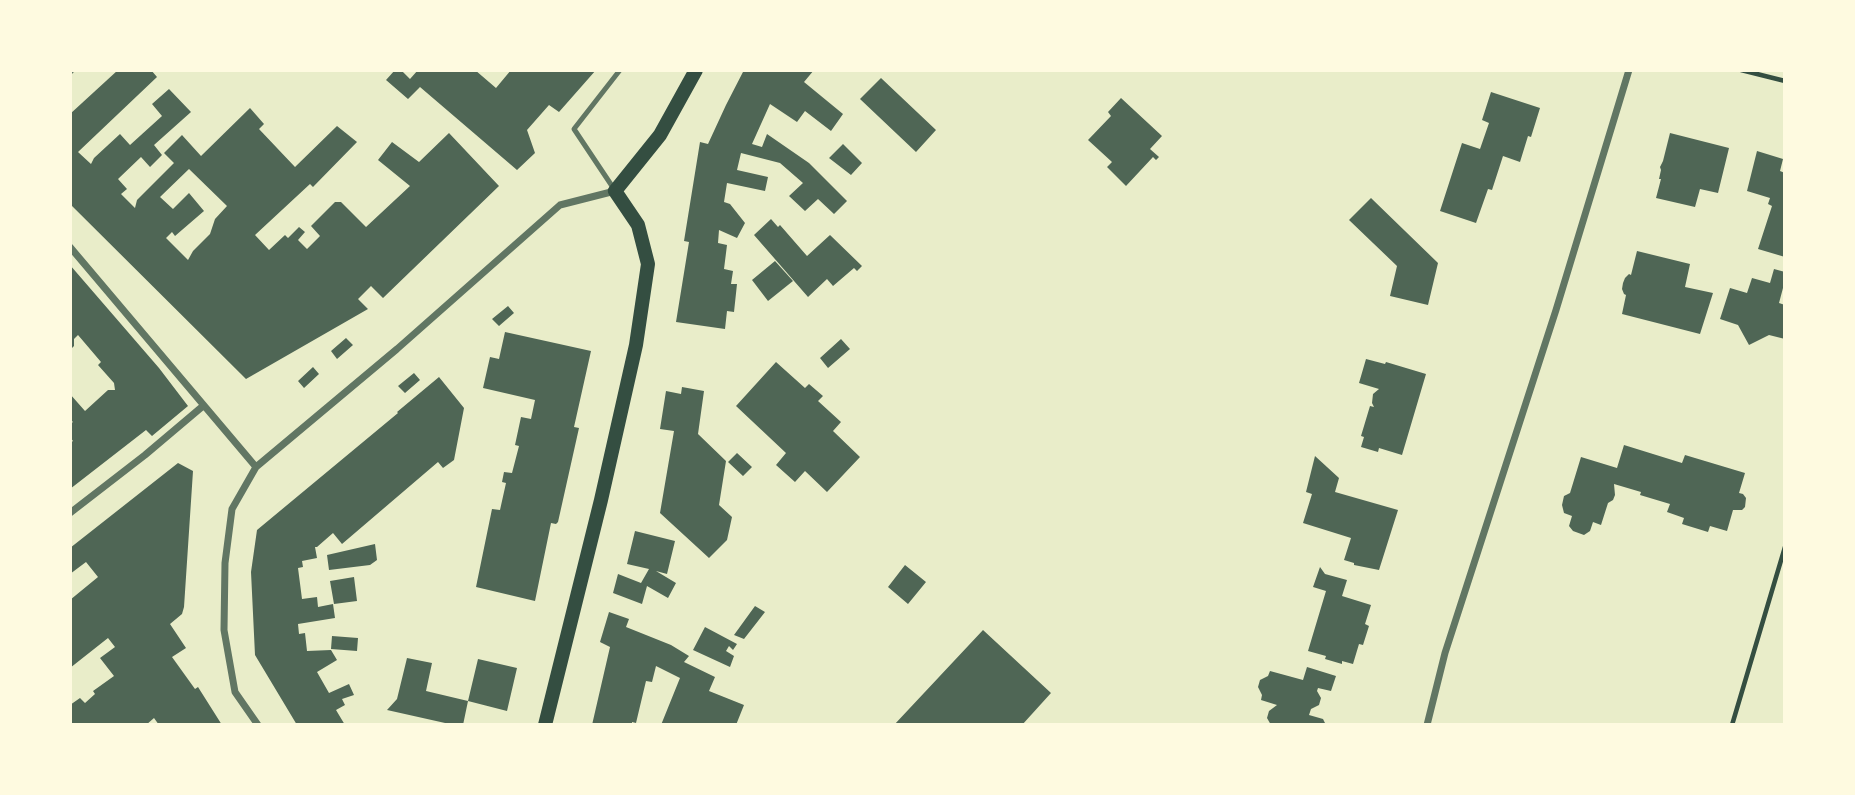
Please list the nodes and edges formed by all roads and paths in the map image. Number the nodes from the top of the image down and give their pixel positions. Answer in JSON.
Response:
{"nodes":[{"id":1,"x":620,"y":70,"type":"edge"},
{"id":2,"x":696,"y":70,"type":"edge"},
{"id":3,"x":1629,"y":70,"type":"edge"},
{"id":4,"x":1741,"y":70,"type":"edge"},
{"id":5,"x":1785,"y":81,"type":"edge"},
{"id":6,"x":615,"y":191,"type":"junction"},
{"id":7,"x":70,"y":247,"type":"edge"},
{"id":8,"x":203,"y":406,"type":"junction"},
{"id":9,"x":256,"y":467,"type":"junction"},
{"id":10,"x":70,"y":513,"type":"edge"},
{"id":11,"x":1785,"y":547,"type":"edge"},
{"id":12,"x":258,"y":725,"type":"edge"},
{"id":13,"x":545,"y":725,"type":"edge"},
{"id":14,"x":1427,"y":725,"type":"edge"},
{"id":15,"x":1732,"y":725,"type":"edge"}],
"edges":[{"from":1,"to":6,"type":"lane"},
{"from":2,"to":6,"type":"main road"},
{"from":3,"to":14,"type":"street"},
{"from":4,"to":5,"type":"path"},
{"from":6,"to":9,"type":"street"},
{"from":6,"to":13,"type":"main road"},
{"from":7,"to":8,"type":"street"},
{"from":8,"to":9,"type":"street"},
{"from":8,"to":10,"type":"street"},
{"from":9,"to":12,"type":"street"},
{"from":11,"to":15,"type":"path"}]}
